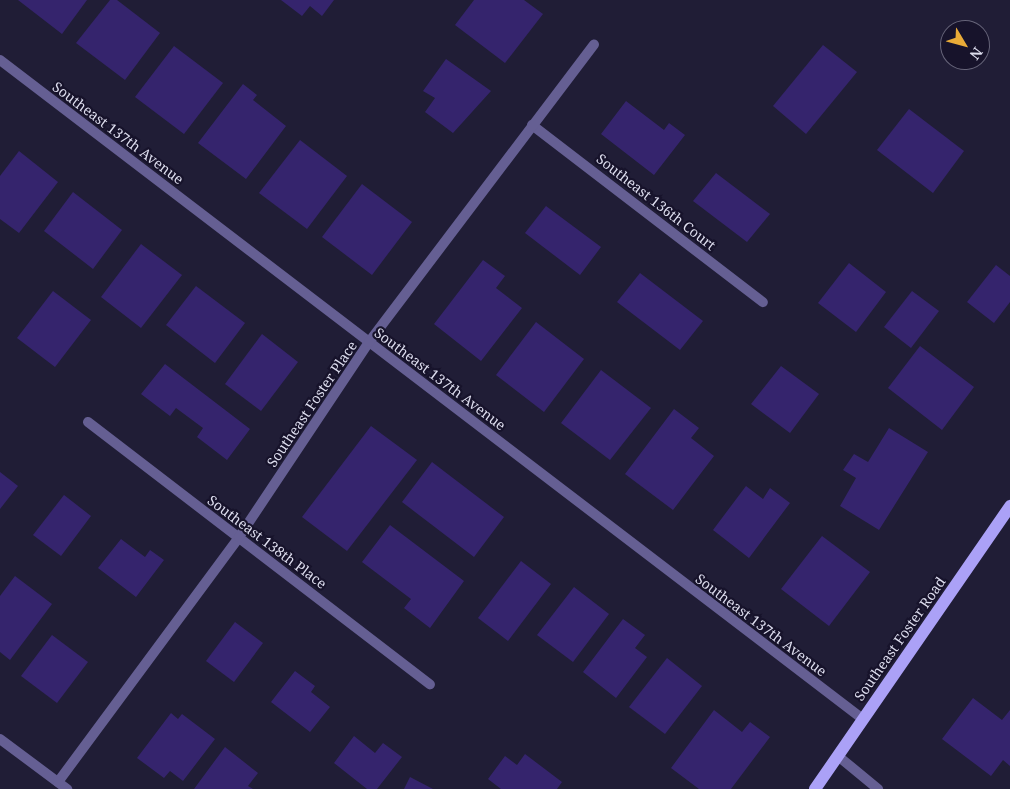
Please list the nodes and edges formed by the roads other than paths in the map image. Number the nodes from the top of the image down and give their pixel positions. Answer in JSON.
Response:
{"nodes":[{"id":1,"x":594,"y":44,"type":"dead end"},
{"id":2,"x":0,"y":60,"type":"edge"},
{"id":3,"x":532,"y":125,"type":"junction"},
{"id":4,"x":763,"y":302,"type":"dead end"},
{"id":5,"x":369,"y":342,"type":"junction"},
{"id":6,"x":88,"y":422,"type":"dead end"},
{"id":7,"x":1010,"y":506,"type":"edge"},
{"id":8,"x":239,"y":537,"type":"junction"},
{"id":9,"x":430,"y":684,"type":"dead end"},
{"id":10,"x":863,"y":719,"type":"junction"},
{"id":11,"x":0,"y":739,"type":"edge"},
{"id":12,"x":838,"y":756,"type":"junction"},
{"id":13,"x":58,"y":782,"type":"junction"},
{"id":14,"x":67,"y":789,"type":"edge"},
{"id":15,"x":815,"y":789,"type":"edge"},
{"id":16,"x":878,"y":789,"type":"edge"}],
"edges":[{"from":1,"to":3,"type":"street","name":"Southeast Foster Place"},
{"from":2,"to":5,"type":"street","name":"Southeast 137th Avenue"},
{"from":3,"to":4,"type":"street","name":"Southeast 136th Court"},
{"from":3,"to":5,"type":"street","name":"Southeast Foster Place"},
{"from":5,"to":8,"type":"street","name":"Southeast Foster Place"},
{"from":5,"to":10,"type":"street","name":"Southeast 137th Avenue"},
{"from":6,"to":8,"type":"street","name":"Southeast 138th Place"},
{"from":7,"to":10,"type":"main road","name":"Southeast Foster Road"},
{"from":8,"to":9,"type":"street","name":"Southeast 138th Place"},
{"from":8,"to":13,"type":"street","name":"Southeast Foster Place"},
{"from":10,"to":12,"type":"main road","name":"Southeast Foster Road"},
{"from":11,"to":13,"type":"street"},
{"from":12,"to":15,"type":"main road","name":"Southeast Foster Road"},
{"from":12,"to":16,"type":"street"},
{"from":13,"to":14,"type":"street"}]}
